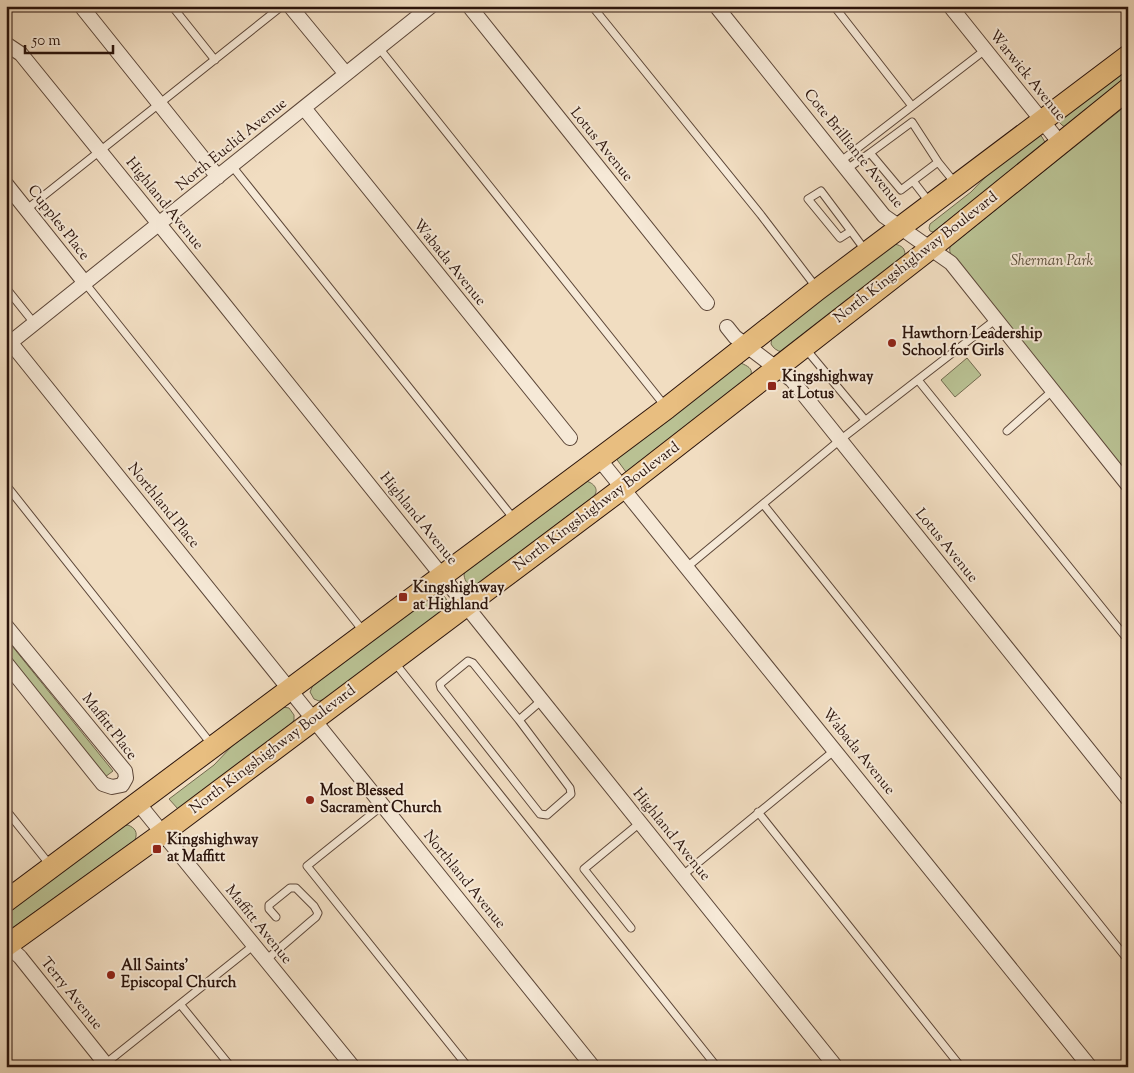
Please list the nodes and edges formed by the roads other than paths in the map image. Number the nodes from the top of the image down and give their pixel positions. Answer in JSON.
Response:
{"nodes":[{"id":1,"x":81,"y":6,"type":"edge"},
{"id":2,"x":172,"y":6,"type":"edge"},
{"id":3,"x":431,"y":6,"type":"edge"},
{"id":4,"x":470,"y":6,"type":"edge"},
{"id":5,"x":592,"y":6,"type":"edge"},
{"id":6,"x":716,"y":6,"type":"edge"},
{"id":7,"x":834,"y":6,"type":"edge"},
{"id":8,"x":950,"y":6,"type":"edge"},
{"id":9,"x":289,"y":7,"type":"edge"},
{"id":10,"x":6,"y":44,"type":"edge"},
{"id":11,"x":379,"y":48,"type":"junction"},
{"id":12,"x":985,"y":50,"type":"junction"},
{"id":13,"x":1128,"y":56,"type":"edge"},
{"id":14,"x":215,"y":60,"type":"junction"},
{"id":15,"x":346,"y":74,"type":"junction"},
{"id":16,"x":1128,"y":89,"type":"edge"},
{"id":17,"x":159,"y":104,"type":"junction"},
{"id":18,"x":912,"y":106,"type":"junction"},
{"id":19,"x":304,"y":108,"type":"junction"},
{"id":20,"x":1042,"y":120,"type":"junction"},
{"id":21,"x":1060,"y":143,"type":"junction"},
{"id":22,"x":100,"y":151,"type":"junction"},
{"id":23,"x":870,"y":153,"type":"junction"},
{"id":24,"x":938,"y":162,"type":"junction"},
{"id":25,"x":844,"y":165,"type":"junction"},
{"id":26,"x":232,"y":166,"type":"junction"},
{"id":27,"x":218,"y":177,"type":"junction"},
{"id":28,"x":913,"y":181,"type":"junction"},
{"id":29,"x":6,"y":184,"type":"edge"},
{"id":30,"x":956,"y":185,"type":"junction"},
{"id":31,"x":931,"y":204,"type":"junction"},
{"id":32,"x":27,"y":209,"type":"junction"},
{"id":33,"x":159,"y":224,"type":"junction"},
{"id":34,"x":900,"y":227,"type":"junction"},
{"id":35,"x":852,"y":231,"type":"junction"},
{"id":36,"x":931,"y":248,"type":"junction"},
{"id":37,"x":866,"y":253,"type":"junction"},
{"id":38,"x":85,"y":283,"type":"junction"},
{"id":39,"x":6,"y":288,"type":"edge"},
{"id":40,"x":817,"y":290,"type":"junction"},
{"id":41,"x":707,"y":303,"type":"dead end"},
{"id":42,"x":995,"y":320,"type":"junction"},
{"id":43,"x":34,"y":323,"type":"junction"},
{"id":44,"x":727,"y":327,"type":"dead end"},
{"id":45,"x":8,"y":344,"type":"edge"},
{"id":46,"x":747,"y":346,"type":"junction"},
{"id":47,"x":804,"y":347,"type":"junction"},
{"id":48,"x":777,"y":368,"type":"junction"},
{"id":49,"x":918,"y":380,"type":"junction"},
{"id":50,"x":1052,"y":390,"type":"junction"},
{"id":51,"x":667,"y":408,"type":"junction"},
{"id":52,"x":865,"y":420,"type":"junction"},
{"id":53,"x":1006,"y":431,"type":"dead end"},
{"id":54,"x":570,"y":438,"type":"dead end"},
{"id":55,"x":840,"y":440,"type":"junction"},
{"id":56,"x":599,"y":459,"type":"junction"},
{"id":57,"x":6,"y":485,"type":"edge"},
{"id":58,"x":1128,"y":485,"type":"edge"},
{"id":59,"x":623,"y":488,"type":"junction"},
{"id":60,"x":763,"y":504,"type":"junction"},
{"id":61,"x":516,"y":522,"type":"junction"},
{"id":62,"x":687,"y":567,"type":"junction"},
{"id":63,"x":443,"y":575,"type":"junction"},
{"id":64,"x":466,"y":605,"type":"junction"},
{"id":65,"x":6,"y":626,"type":"edge"},
{"id":66,"x":365,"y":634,"type":"junction"},
{"id":67,"x":1128,"y":640,"type":"edge"},
{"id":68,"x":393,"y":661,"type":"junction"},
{"id":69,"x":6,"y":664,"type":"edge"},
{"id":70,"x":291,"y":690,"type":"junction"},
{"id":71,"x":542,"y":700,"type":"junction"},
{"id":72,"x":315,"y":720,"type":"junction"},
{"id":73,"x":519,"y":720,"type":"junction"},
{"id":74,"x":214,"y":747,"type":"junction"},
{"id":75,"x":834,"y":750,"type":"junction"},
{"id":76,"x":1128,"y":799,"type":"edge"},
{"id":77,"x":138,"y":803,"type":"junction"},
{"id":78,"x":383,"y":805,"type":"junction"},
{"id":79,"x":6,"y":810,"type":"edge"},
{"id":80,"x":758,"y":812,"type":"junction"},
{"id":81,"x":641,"y":822,"type":"junction"},
{"id":82,"x":163,"y":833,"type":"junction"},
{"id":83,"x":52,"y":867,"type":"junction"},
{"id":84,"x":683,"y":875,"type":"junction"},
{"id":85,"x":6,"y":901,"type":"edge"},
{"id":86,"x":276,"y":917,"type":"dead end"},
{"id":87,"x":631,"y":928,"type":"dead end"},
{"id":88,"x":7,"y":945,"type":"edge"},
{"id":89,"x":254,"y":945,"type":"junction"},
{"id":90,"x":266,"y":960,"type":"junction"},
{"id":91,"x":1128,"y":960,"type":"edge"},
{"id":92,"x":180,"y":1004,"type":"junction"},
{"id":93,"x":107,"y":1065,"type":"edge"},
{"id":94,"x":231,"y":1067,"type":"edge"},
{"id":95,"x":353,"y":1067,"type":"edge"},
{"id":96,"x":468,"y":1067,"type":"edge"},
{"id":97,"x":593,"y":1067,"type":"edge"},
{"id":98,"x":717,"y":1067,"type":"edge"},
{"id":99,"x":836,"y":1067,"type":"edge"},
{"id":100,"x":962,"y":1067,"type":"edge"},
{"id":101,"x":1090,"y":1067,"type":"edge"}],
"edges":[{"from":1,"to":17,"type":"street"},
{"from":2,"to":14,"type":"lane"},
{"from":3,"to":11,"type":"street","name":"North Euclid Avenue"},
{"from":4,"to":41,"type":"street","name":"Lotus Avenue"},
{"from":5,"to":40,"type":"lane"},
{"from":6,"to":25,"type":"street","name":"Cote Brilliante Avenue"},
{"from":7,"to":18,"type":"lane"},
{"from":8,"to":12,"type":"street","name":"Warwick Avenue"},
{"from":9,"to":14,"type":"lane"},
{"from":9,"to":15,"type":"street"},
{"from":10,"to":22,"type":"street","name":"Highland Avenue"},
{"from":11,"to":15,"type":"street","name":"North Euclid Avenue"},
{"from":11,"to":51,"type":"lane"},
{"from":12,"to":18,"type":"lane"},
{"from":12,"to":20,"type":"street","name":"Warwick Avenue"},
{"from":13,"to":20,"type":"main road"},
{"from":14,"to":17,"type":"lane"},
{"from":15,"to":19,"type":"street","name":"North Euclid Avenue"},
{"from":16,"to":21,"type":"main road","name":"North Kingshighway Boulevard"},
{"from":17,"to":22,"type":"lane"},
{"from":17,"to":27,"type":"street"},
{"from":18,"to":25,"type":"lane"},
{"from":19,"to":26,"type":"street","name":"North Euclid Avenue"},
{"from":19,"to":54,"type":"street","name":"Wabada Avenue"},
{"from":20,"to":21,"type":"street","name":"Warwick Avenue"},
{"from":20,"to":30,"type":"main road"},
{"from":21,"to":36,"type":"main road","name":"North Kingshighway Boulevard"},
{"from":22,"to":32,"type":"lane"},
{"from":22,"to":33,"type":"street","name":"Highland Avenue"},
{"from":23,"to":24,"type":"lane"},
{"from":23,"to":25,"type":"lane"},
{"from":23,"to":28,"type":"lane"},
{"from":24,"to":28,"type":"lane"},
{"from":24,"to":30,"type":"lane"},
{"from":25,"to":34,"type":"street","name":"Cote Brilliante Avenue"},
{"from":26,"to":27,"type":"street","name":"North Euclid Avenue"},
{"from":26,"to":61,"type":"lane"},
{"from":27,"to":33,"type":"street","name":"North Euclid Avenue"},
{"from":28,"to":31,"type":"lane"},
{"from":29,"to":32,"type":"street","name":"Cupples Place"},
{"from":30,"to":31,"type":"main road"},
{"from":31,"to":34,"type":"main road"},
{"from":32,"to":38,"type":"street","name":"Cupples Place"},
{"from":33,"to":38,"type":"street","name":"North Euclid Avenue"},
{"from":33,"to":63,"type":"street","name":"Highland Avenue"},
{"from":34,"to":36,"type":"street","name":"Cote Brilliante Avenue"},
{"from":34,"to":37,"type":"main road"},
{"from":35,"to":35,"type":"lane"},
{"from":35,"to":37,"type":"lane"},
{"from":36,"to":42,"type":"street","name":"Cote Brilliante Avenue"},
{"from":36,"to":47,"type":"main road","name":"North Kingshighway Boulevard"},
{"from":37,"to":40,"type":"main road"},
{"from":38,"to":43,"type":"street","name":"North Euclid Avenue"},
{"from":38,"to":66,"type":"lane"},
{"from":39,"to":43,"type":"lane"},
{"from":40,"to":46,"type":"main road"},
{"from":42,"to":49,"type":"lane"},
{"from":42,"to":50,"type":"street","name":"Cote Brilliante Avenue"},
{"from":43,"to":45,"type":"street","name":"North Euclid Avenue"},
{"from":44,"to":46,"type":"street","name":"Lotus Avenue"},
{"from":45,"to":70,"type":"street","name":"Northland Place"},
{"from":46,"to":48,"type":"street","name":"Lotus Avenue"},
{"from":46,"to":51,"type":"main road"},
{"from":47,"to":48,"type":"main road","name":"North Kingshighway Boulevard"},
{"from":47,"to":52,"type":"lane"},
{"from":48,"to":55,"type":"street","name":"Lotus Avenue"},
{"from":48,"to":59,"type":"main road","name":"North Kingshighway Boulevard"},
{"from":49,"to":52,"type":"lane"},
{"from":49,"to":67,"type":"lane"},
{"from":50,"to":53,"type":"lane"},
{"from":50,"to":58,"type":"street","name":"Cote Brilliante Avenue"},
{"from":51,"to":56,"type":"main road"},
{"from":52,"to":55,"type":"lane"},
{"from":55,"to":60,"type":"lane"},
{"from":55,"to":76,"type":"street","name":"Lotus Avenue"},
{"from":56,"to":59,"type":"street","name":"Wabada Avenue"},
{"from":56,"to":61,"type":"main road"},
{"from":57,"to":74,"type":"lane"},
{"from":59,"to":62,"type":"street","name":"Wabada Avenue"},
{"from":59,"to":64,"type":"main road","name":"North Kingshighway Boulevard"},
{"from":60,"to":62,"type":"lane"},
{"from":60,"to":91,"type":"lane"},
{"from":61,"to":63,"type":"main road"},
{"from":62,"to":75,"type":"street","name":"Wabada Avenue"},
{"from":63,"to":64,"type":"street","name":"Highland Avenue"},
{"from":63,"to":66,"type":"main road"},
{"from":64,"to":68,"type":"main road","name":"North Kingshighway Boulevard"},
{"from":64,"to":71,"type":"street","name":"Highland Avenue"},
{"from":65,"to":69,"type":"street","name":"Maffitt Place"},
{"from":66,"to":70,"type":"main road"},
{"from":68,"to":72,"type":"main road","name":"North Kingshighway Boulevard"},
{"from":68,"to":98,"type":"lane"},
{"from":70,"to":72,"type":"street","name":"Northland Avenue"},
{"from":70,"to":74,"type":"main road"},
{"from":71,"to":73,"type":"lane"},
{"from":71,"to":81,"type":"street","name":"Highland Avenue"},
{"from":72,"to":78,"type":"street","name":"Northland Avenue"},
{"from":72,"to":82,"type":"main road","name":"North Kingshighway Boulevard"},
{"from":73,"to":73,"type":"lane"},
{"from":74,"to":77,"type":"main road"},
{"from":75,"to":80,"type":"lane"},
{"from":75,"to":101,"type":"street","name":"Wabada Avenue"},
{"from":77,"to":82,"type":"street","name":"Maffitt Avenue"},
{"from":77,"to":83,"type":"main road"},
{"from":78,"to":96,"type":"lane"},
{"from":78,"to":97,"type":"street","name":"Northland Avenue"},
{"from":79,"to":83,"type":"lane"},
{"from":80,"to":84,"type":"lane"},
{"from":80,"to":100,"type":"lane"},
{"from":81,"to":84,"type":"street","name":"Highland Avenue"},
{"from":81,"to":87,"type":"lane"},
{"from":82,"to":88,"type":"main road","name":"North Kingshighway Boulevard"},
{"from":82,"to":89,"type":"street","name":"Maffitt Avenue"},
{"from":83,"to":85,"type":"main road"},
{"from":84,"to":99,"type":"street","name":"Highland Avenue"},
{"from":86,"to":90,"type":"lane"},
{"from":88,"to":93,"type":"street","name":"Terry Avenue"},
{"from":89,"to":90,"type":"street","name":"Maffitt Avenue"},
{"from":89,"to":92,"type":"lane"},
{"from":90,"to":95,"type":"street","name":"Maffitt Avenue"},
{"from":92,"to":93,"type":"lane"},
{"from":92,"to":94,"type":"lane"}]}
